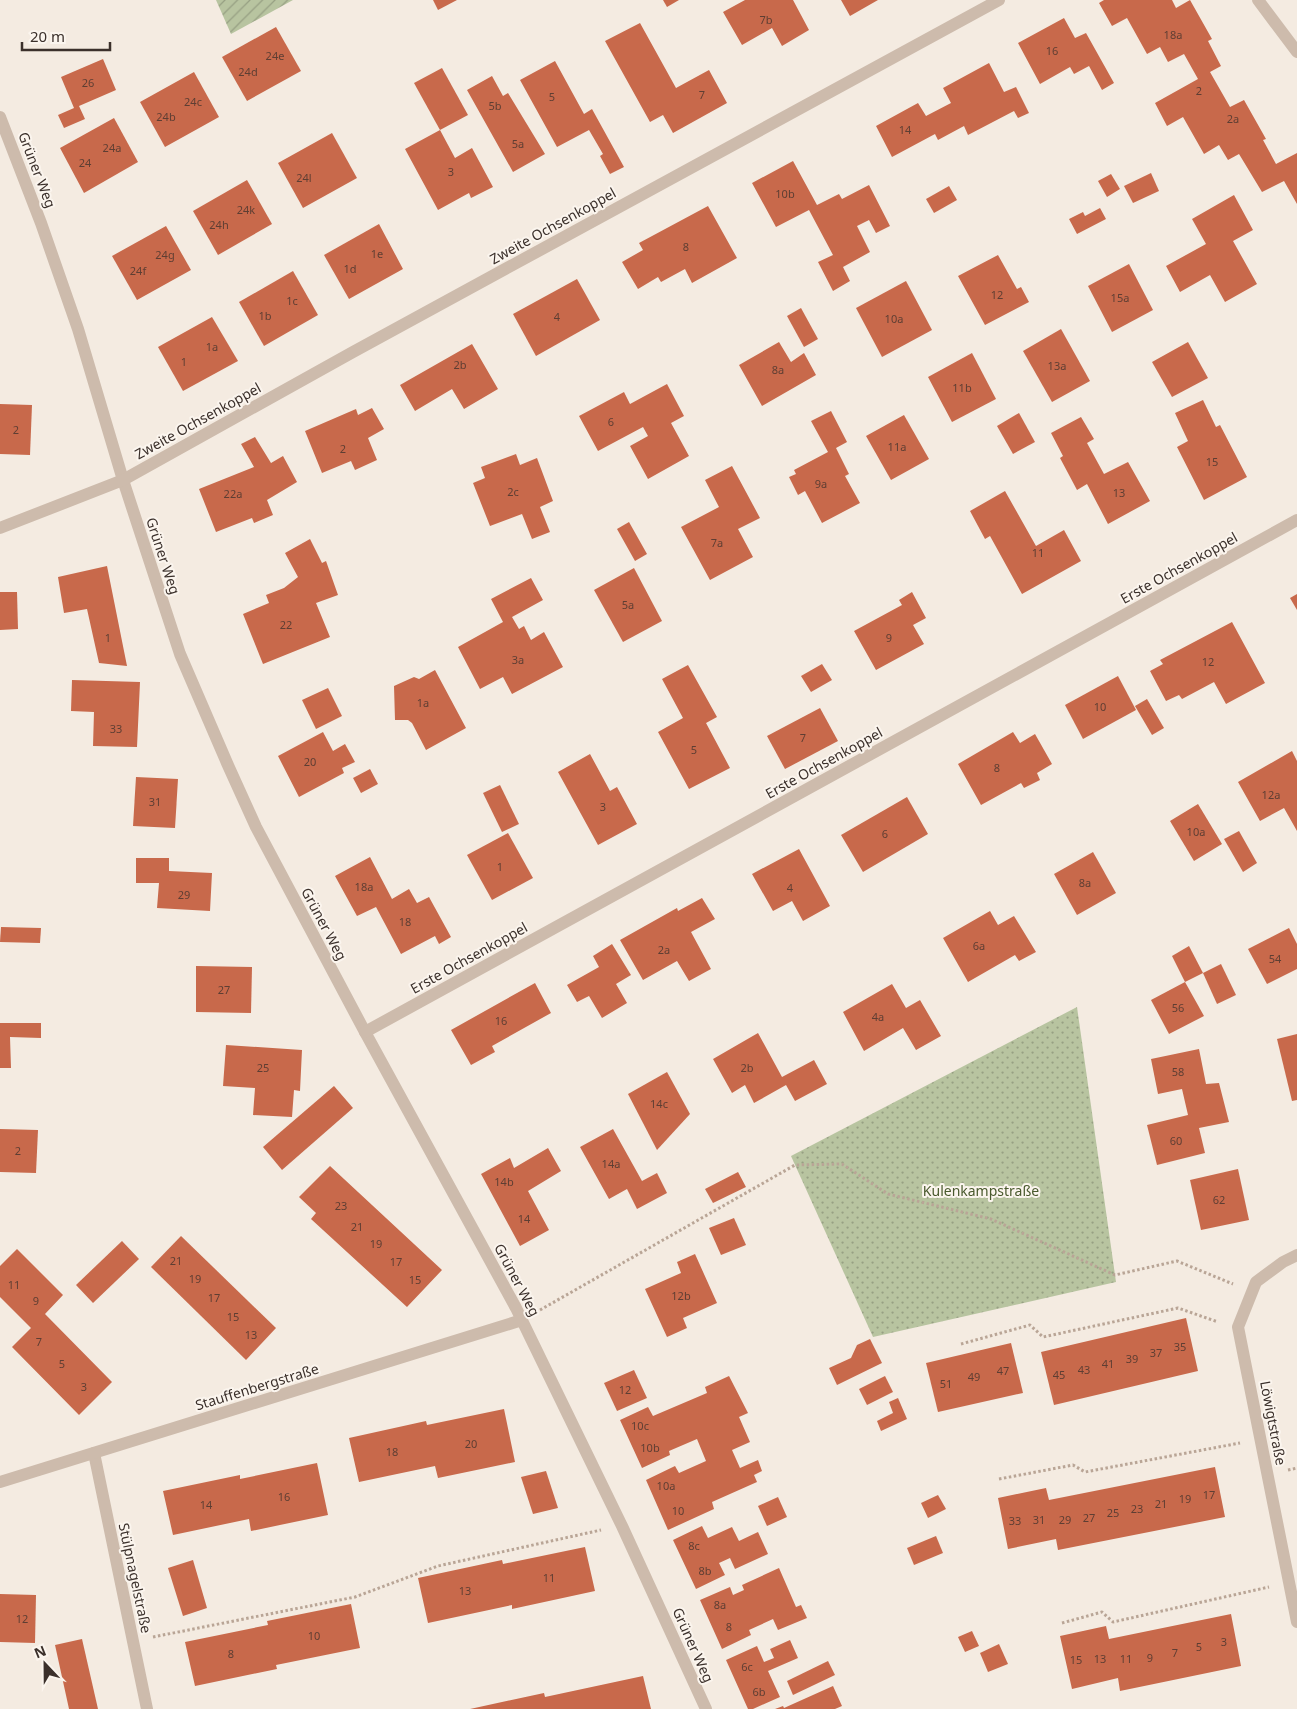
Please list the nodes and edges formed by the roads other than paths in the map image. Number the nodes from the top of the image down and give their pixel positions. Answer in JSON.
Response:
{"nodes":[{"id":1,"x":999,"y":0,"type":"edge"},
{"id":2,"x":1258,"y":0,"type":"edge"},
{"id":3,"x":1297,"y":52,"type":"edge"},
{"id":4,"x":0,"y":117,"type":"edge"},
{"id":5,"x":123,"y":480,"type":"junction"},
{"id":6,"x":1297,"y":520,"type":"edge"},
{"id":7,"x":0,"y":528,"type":"edge"},
{"id":8,"x":364,"y":1032,"type":"junction"},
{"id":9,"x":1297,"y":1255,"type":"edge"},
{"id":10,"x":522,"y":1320,"type":"junction"},
{"id":11,"x":94,"y":1453,"type":"junction"},
{"id":12,"x":0,"y":1482,"type":"edge"},
{"id":13,"x":1297,"y":1622,"type":"edge"},
{"id":14,"x":147,"y":1709,"type":"edge"},
{"id":15,"x":706,"y":1709,"type":"edge"}],
"edges":[{"from":1,"to":5,"type":"street","name":"Zweite Ochsenkoppel"},
{"from":2,"to":3,"type":"street"},
{"from":4,"to":5,"type":"street","name":"Grüner Weg"},
{"from":5,"to":7,"type":"street","name":"Zweite Ochsenkoppel"},
{"from":5,"to":8,"type":"street","name":"Grüner Weg"},
{"from":6,"to":8,"type":"street","name":"Erste Ochsenkoppel"},
{"from":8,"to":10,"type":"street","name":"Grüner Weg"},
{"from":9,"to":13,"type":"street","name":"Löwigtstraße"},
{"from":10,"to":11,"type":"street","name":"Stauffenbergstraße"},
{"from":10,"to":15,"type":"street","name":"Grüner Weg"},
{"from":11,"to":12,"type":"street","name":"Stauffenbergstraße"},
{"from":11,"to":14,"type":"street","name":"Stülpnagelstraße"}]}
